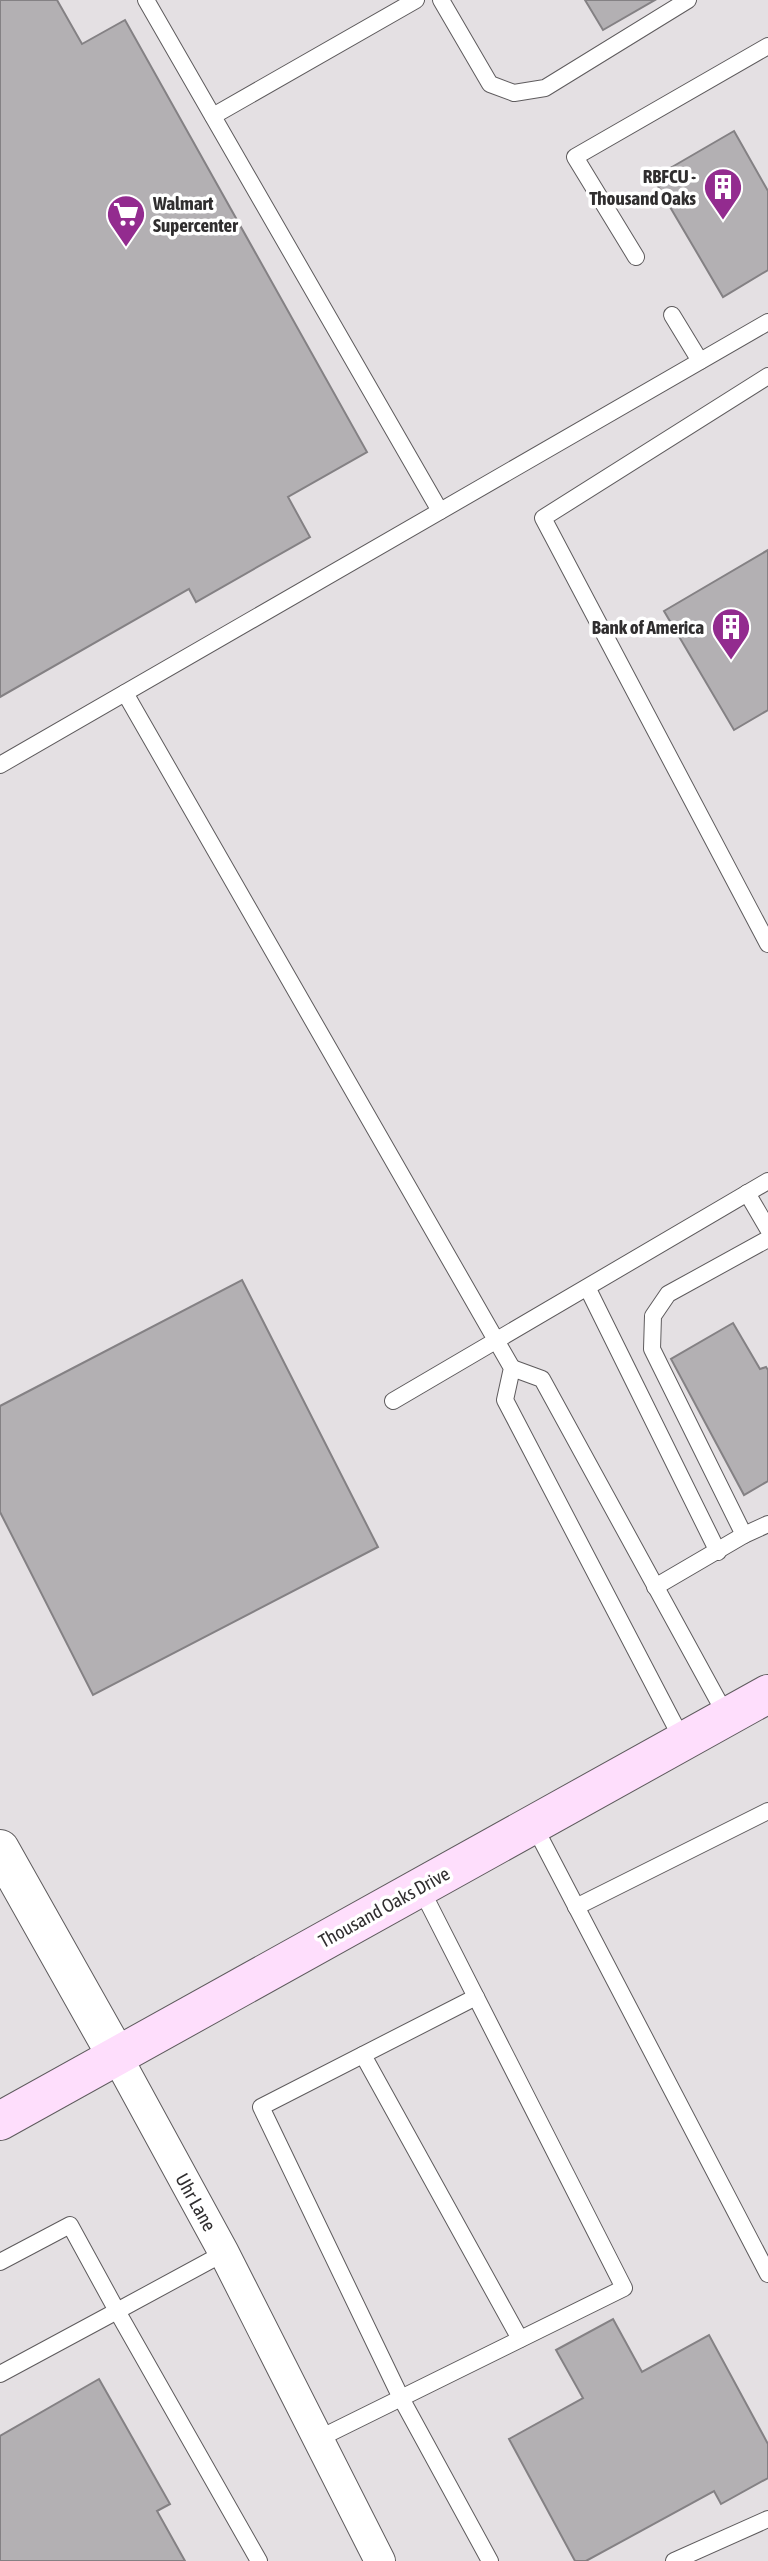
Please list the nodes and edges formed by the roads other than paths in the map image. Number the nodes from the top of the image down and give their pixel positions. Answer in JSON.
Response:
{"nodes":[{"id":1,"x":146,"y":0,"type":"edge"},
{"id":2,"x":416,"y":0,"type":"edge"},
{"id":3,"x":441,"y":0,"type":"edge"},
{"id":4,"x":688,"y":0,"type":"edge"},
{"id":5,"x":768,"y":46,"type":"edge"},
{"id":6,"x":213,"y":116,"type":"junction"},
{"id":7,"x":636,"y":257,"type":"dead end"},
{"id":8,"x":672,"y":315,"type":"dead end"},
{"id":9,"x":768,"y":322,"type":"edge"},
{"id":10,"x":700,"y":361,"type":"junction"},
{"id":11,"x":768,"y":376,"type":"edge"},
{"id":12,"x":440,"y":511,"type":"junction"},
{"id":13,"x":125,"y":693,"type":"junction"},
{"id":14,"x":0,"y":765,"type":"edge"},
{"id":15,"x":768,"y":944,"type":"edge"},
{"id":16,"x":768,"y":1181,"type":"edge"},
{"id":17,"x":747,"y":1193,"type":"junction"},
{"id":18,"x":768,"y":1229,"type":"edge"},
{"id":19,"x":768,"y":1239,"type":"edge"},
{"id":20,"x":588,"y":1289,"type":"junction"},
{"id":21,"x":497,"y":1342,"type":"junction"},
{"id":22,"x":512,"y":1368,"type":"junction"},
{"id":23,"x":394,"y":1401,"type":"dead end"},
{"id":24,"x":768,"y":1524,"type":"edge"},
{"id":25,"x":744,"y":1535,"type":"junction"},
{"id":26,"x":718,"y":1552,"type":"junction"},
{"id":27,"x":655,"y":1587,"type":"junction"},
{"id":28,"x":768,"y":1694,"type":"edge"},
{"id":29,"x":727,"y":1717,"type":"junction"},
{"id":30,"x":683,"y":1741,"type":"junction"},
{"id":31,"x":768,"y":1811,"type":"edge"},
{"id":32,"x":533,"y":1824,"type":"junction"},
{"id":33,"x":2,"y":1859,"type":"edge"},
{"id":34,"x":419,"y":1887,"type":"junction"},
{"id":35,"x":576,"y":1907,"type":"junction"},
{"id":36,"x":476,"y":1997,"type":"junction"},
{"id":37,"x":116,"y":2055,"type":"junction"},
{"id":38,"x":363,"y":2055,"type":"junction"},
{"id":39,"x":0,"y":2121,"type":"edge"},
{"id":40,"x":224,"y":2253,"type":"junction"},
{"id":41,"x":0,"y":2262,"type":"edge"},
{"id":42,"x":768,"y":2274,"type":"edge"},
{"id":43,"x":117,"y":2311,"type":"junction"},
{"id":44,"x":520,"y":2339,"type":"junction"},
{"id":45,"x":0,"y":2374,"type":"edge"},
{"id":46,"x":401,"y":2398,"type":"junction"},
{"id":47,"x":318,"y":2439,"type":"junction"},
{"id":48,"x":768,"y":2519,"type":"edge"},
{"id":49,"x":260,"y":2561,"type":"edge"},
{"id":50,"x":380,"y":2561,"type":"edge"},
{"id":51,"x":490,"y":2561,"type":"edge"},
{"id":52,"x":674,"y":2561,"type":"edge"}],
"edges":[{"from":1,"to":6,"type":"lane"},
{"from":2,"to":6,"type":"lane"},
{"from":3,"to":4,"type":"lane"},
{"from":5,"to":7,"type":"lane"},
{"from":6,"to":12,"type":"lane"},
{"from":8,"to":10,"type":"lane"},
{"from":9,"to":10,"type":"lane"},
{"from":10,"to":12,"type":"lane"},
{"from":11,"to":15,"type":"lane"},
{"from":12,"to":13,"type":"lane"},
{"from":13,"to":14,"type":"lane"},
{"from":13,"to":21,"type":"lane"},
{"from":16,"to":17,"type":"lane"},
{"from":17,"to":18,"type":"lane"},
{"from":17,"to":20,"type":"lane"},
{"from":19,"to":25,"type":"lane"},
{"from":20,"to":21,"type":"lane"},
{"from":20,"to":26,"type":"lane"},
{"from":21,"to":22,"type":"lane"},
{"from":21,"to":23,"type":"lane"},
{"from":22,"to":27,"type":"lane"},
{"from":22,"to":30,"type":"lane"},
{"from":24,"to":25,"type":"lane"},
{"from":25,"to":26,"type":"lane"},
{"from":26,"to":27,"type":"lane"},
{"from":27,"to":29,"type":"lane"},
{"from":28,"to":29,"type":"main road","name":"Thousand Oaks Drive"},
{"from":29,"to":30,"type":"main road","name":"Thousand Oaks Drive"},
{"from":30,"to":32,"type":"main road","name":"Thousand Oaks Drive"},
{"from":31,"to":35,"type":"lane"},
{"from":32,"to":34,"type":"main road","name":"Thousand Oaks Drive"},
{"from":32,"to":35,"type":"lane"},
{"from":33,"to":37,"type":"street","name":"Uhr Lane"},
{"from":34,"to":36,"type":"lane"},
{"from":34,"to":37,"type":"main road","name":"Thousand Oaks Drive"},
{"from":35,"to":42,"type":"lane"},
{"from":36,"to":38,"type":"lane"},
{"from":36,"to":44,"type":"lane"},
{"from":37,"to":39,"type":"main road","name":"Thousand Oaks Drive"},
{"from":37,"to":40,"type":"street","name":"Uhr Lane"},
{"from":38,"to":44,"type":"lane"},
{"from":38,"to":46,"type":"lane"},
{"from":40,"to":43,"type":"lane"},
{"from":40,"to":47,"type":"street","name":"Uhr Lane"},
{"from":41,"to":43,"type":"lane"},
{"from":43,"to":45,"type":"lane"},
{"from":43,"to":49,"type":"lane"},
{"from":44,"to":46,"type":"lane"},
{"from":46,"to":47,"type":"lane"},
{"from":46,"to":51,"type":"lane"},
{"from":47,"to":50,"type":"street","name":"Uhr Lane"},
{"from":48,"to":52,"type":"lane"}]}
